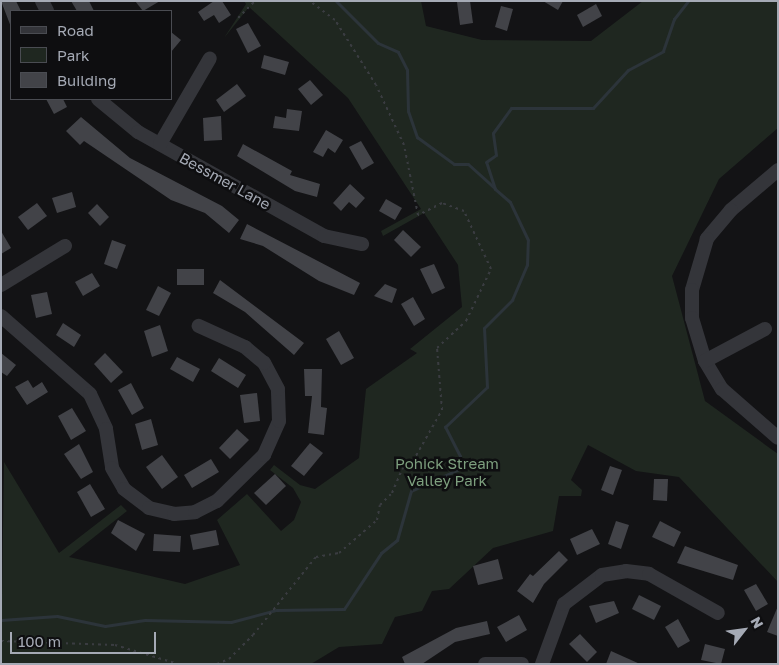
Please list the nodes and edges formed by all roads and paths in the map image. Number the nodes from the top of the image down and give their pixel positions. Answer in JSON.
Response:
{"nodes":[{"id":1,"x":256,"y":1,"type":"edge"},
{"id":2,"x":310,"y":1,"type":"edge"},
{"id":3,"x":238,"y":18,"type":"dead end"},
{"id":4,"x":210,"y":58,"type":"dead end"},
{"id":5,"x":99,"y":100,"type":"edge"},
{"id":6,"x":160,"y":144,"type":"junction"},
{"id":7,"x":778,"y":170,"type":"edge"},
{"id":8,"x":362,"y":244,"type":"dead end"},
{"id":9,"x":65,"y":246,"type":"dead end"},
{"id":10,"x":1,"y":285,"type":"edge"},
{"id":11,"x":1,"y":316,"type":"edge"},
{"id":12,"x":199,"y":326,"type":"dead end"},
{"id":13,"x":764,"y":329,"type":"dead end"},
{"id":14,"x":705,"y":361,"type":"junction"},
{"id":15,"x":778,"y":438,"type":"edge"},
{"id":16,"x":718,"y":613,"type":"dead end"},
{"id":17,"x":1,"y":641,"type":"edge"},
{"id":18,"x":178,"y":664,"type":"edge"},
{"id":19,"x":217,"y":664,"type":"edge"},
{"id":20,"x":485,"y":664,"type":"edge"},
{"id":21,"x":522,"y":664,"type":"edge"},
{"id":22,"x":542,"y":664,"type":"edge"}],
"edges":[{"from":1,"to":3,"type":"path"},
{"from":2,"to":19,"type":"path"},
{"from":4,"to":6,"type":"street"},
{"from":5,"to":6,"type":"street","name":"Bessmer Lane"},
{"from":6,"to":8,"type":"street","name":"Bessmer Lane"},
{"from":7,"to":14,"type":"street"},
{"from":9,"to":10,"type":"street"},
{"from":11,"to":12,"type":"street"},
{"from":13,"to":14,"type":"street"},
{"from":14,"to":15,"type":"street"},
{"from":16,"to":22,"type":"street"},
{"from":17,"to":18,"type":"path"},
{"from":20,"to":21,"type":"street"}]}
